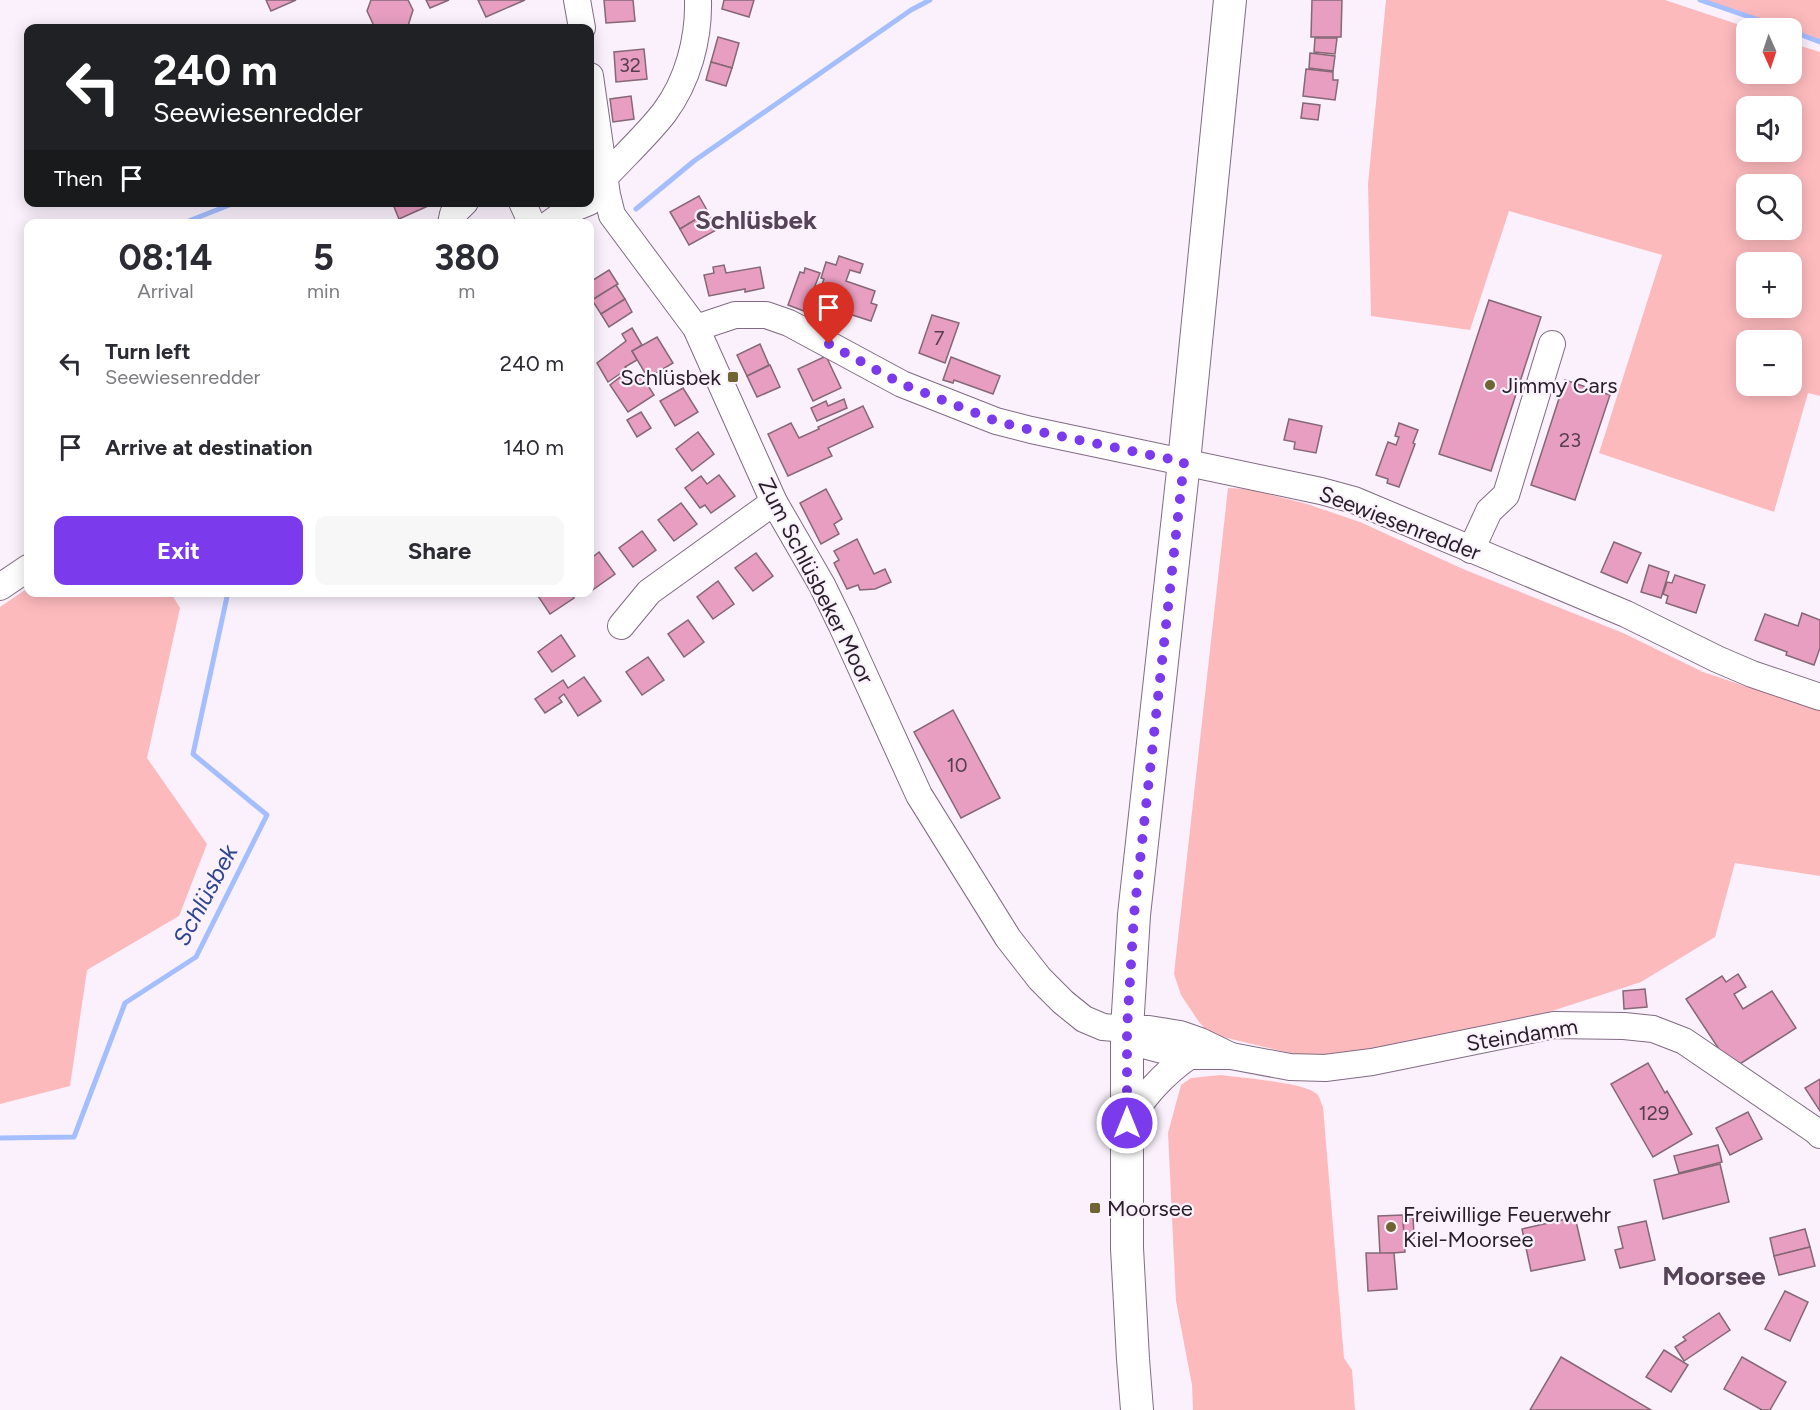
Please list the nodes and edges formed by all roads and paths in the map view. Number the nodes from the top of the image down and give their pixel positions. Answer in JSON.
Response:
{"nodes":[{"id":1,"x":577,"y":0,"type":"edge"},
{"id":2,"x":699,"y":0,"type":"edge"},
{"id":3,"x":1230,"y":0,"type":"edge"},
{"id":4,"x":581,"y":24,"type":"edge"},
{"id":5,"x":594,"y":143,"type":"edge"},
{"id":6,"x":597,"y":194,"type":"edge"},
{"id":7,"x":574,"y":207,"type":"edge"},
{"id":8,"x":556,"y":219,"type":"edge"},
{"id":9,"x":696,"y":328,"type":"junction"},
{"id":10,"x":1552,"y":344,"type":"dead end"},
{"id":11,"x":1184,"y":462,"type":"junction"},
{"id":12,"x":774,"y":502,"type":"junction"},
{"id":13,"x":1471,"y":550,"type":"junction"},
{"id":14,"x":24,"y":571,"type":"edge"},
{"id":15,"x":0,"y":587,"type":"edge"},
{"id":16,"x":621,"y":626,"type":"dead end"},
{"id":17,"x":1820,"y":697,"type":"edge"},
{"id":18,"x":1127,"y":1029,"type":"junction"},
{"id":19,"x":1189,"y":1056,"type":"junction"},
{"id":20,"x":1231,"y":1056,"type":"junction"},
{"id":21,"x":1127,"y":1123,"type":"junction"},
{"id":22,"x":1820,"y":1135,"type":"edge"},
{"id":23,"x":1137,"y":1410,"type":"edge"}],
"edges":[{"from":1,"to":4,"type":"street"},
{"from":2,"to":6,"type":"street"},
{"from":3,"to":11,"type":"main road"},
{"from":5,"to":6,"type":"street","name":"Zum Schlüsbeker Moor"},
{"from":6,"to":9,"type":"street","name":"Zum Schlüsbeker Moor"},
{"from":7,"to":8,"type":"street"},
{"from":9,"to":11,"type":"street","name":"Seewiesenredder"},
{"from":9,"to":12,"type":"street","name":"Zum Schlüsbeker Moor"},
{"from":10,"to":13,"type":"street"},
{"from":11,"to":13,"type":"street","name":"Seewiesenredder"},
{"from":11,"to":18,"type":"main road"},
{"from":12,"to":16,"type":"street"},
{"from":12,"to":18,"type":"street","name":"Zum Schlüsbeker Moor"},
{"from":13,"to":17,"type":"street","name":"Seewiesenredder"},
{"from":14,"to":15,"type":"street"},
{"from":18,"to":19,"type":"street","name":"Steindamm"},
{"from":18,"to":20,"type":"street","name":"Steindamm"},
{"from":18,"to":21,"type":"main road"},
{"from":19,"to":20,"type":"street","name":"Steindamm"},
{"from":19,"to":21,"type":"street"},
{"from":20,"to":22,"type":"street","name":"Steindamm"},
{"from":21,"to":23,"type":"main road"}]}
